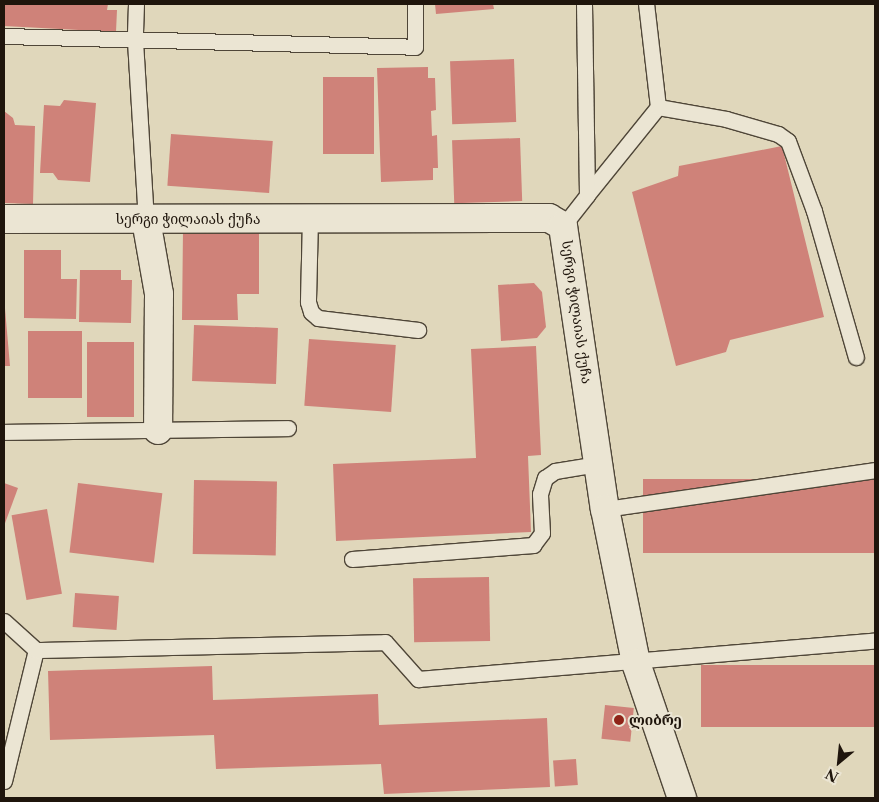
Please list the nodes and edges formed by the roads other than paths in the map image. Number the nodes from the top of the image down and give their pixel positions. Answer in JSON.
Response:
{"nodes":[{"id":1,"x":136,"y":4,"type":"edge"},
{"id":2,"x":414,"y":4,"type":"edge"},
{"id":3,"x":584,"y":4,"type":"edge"},
{"id":4,"x":646,"y":4,"type":"edge"},
{"id":5,"x":4,"y":36,"type":"edge"},
{"id":6,"x":135,"y":41,"type":"junction"},
{"id":7,"x":658,"y":107,"type":"junction"},
{"id":8,"x":586,"y":195,"type":"junction"},
{"id":9,"x":310,"y":218,"type":"junction"},
{"id":10,"x":4,"y":219,"type":"edge"},
{"id":11,"x":146,"y":220,"type":"junction"},
{"id":12,"x":564,"y":226,"type":"junction"},
{"id":13,"x":418,"y":330,"type":"dead end"},
{"id":14,"x":856,"y":357,"type":"dead end"},
{"id":15,"x":288,"y":428,"type":"dead end"},
{"id":16,"x":158,"y":430,"type":"junction"},
{"id":17,"x":4,"y":432,"type":"edge"},
{"id":18,"x":598,"y":464,"type":"junction"},
{"id":19,"x":875,"y":470,"type":"edge"},
{"id":20,"x":605,"y":509,"type":"junction"},
{"id":21,"x":352,"y":559,"type":"dead end"},
{"id":22,"x":4,"y":621,"type":"edge"},
{"id":23,"x":875,"y":641,"type":"edge"},
{"id":24,"x":36,"y":650,"type":"junction"},
{"id":25,"x":636,"y":663,"type":"junction"},
{"id":26,"x":4,"y":781,"type":"edge"},
{"id":27,"x":682,"y":798,"type":"edge"}],
"edges":[{"from":1,"to":6,"type":"lane"},
{"from":2,"to":6,"type":"lane"},
{"from":3,"to":8,"type":"lane"},
{"from":4,"to":7,"type":"lane"},
{"from":5,"to":6,"type":"lane"},
{"from":6,"to":11,"type":"lane"},
{"from":7,"to":8,"type":"lane"},
{"from":7,"to":14,"type":"lane"},
{"from":8,"to":12,"type":"lane"},
{"from":9,"to":11,"type":"street","name":"სერგი ჭილაიას ქუჩა"},
{"from":9,"to":12,"type":"street","name":"სერგი ჭილაიას ქუჩა"},
{"from":9,"to":13,"type":"lane"},
{"from":10,"to":11,"type":"street","name":"სერგი ჭილაიას ქუჩა"},
{"from":11,"to":16,"type":"street"},
{"from":12,"to":18,"type":"street","name":"სერგი ჭილაიას ქუჩა"},
{"from":15,"to":16,"type":"lane"},
{"from":16,"to":17,"type":"lane"},
{"from":18,"to":20,"type":"street","name":"სერგი ჭილაიას ქუჩა"},
{"from":18,"to":21,"type":"lane"},
{"from":19,"to":20,"type":"lane"},
{"from":20,"to":25,"type":"street","name":"სერგი ჭილაიას ქუჩა"},
{"from":22,"to":24,"type":"lane"},
{"from":23,"to":25,"type":"lane"},
{"from":24,"to":25,"type":"lane"},
{"from":24,"to":26,"type":"lane"},
{"from":25,"to":27,"type":"street","name":"სერგი ჭილაიას ქუჩა"}]}
